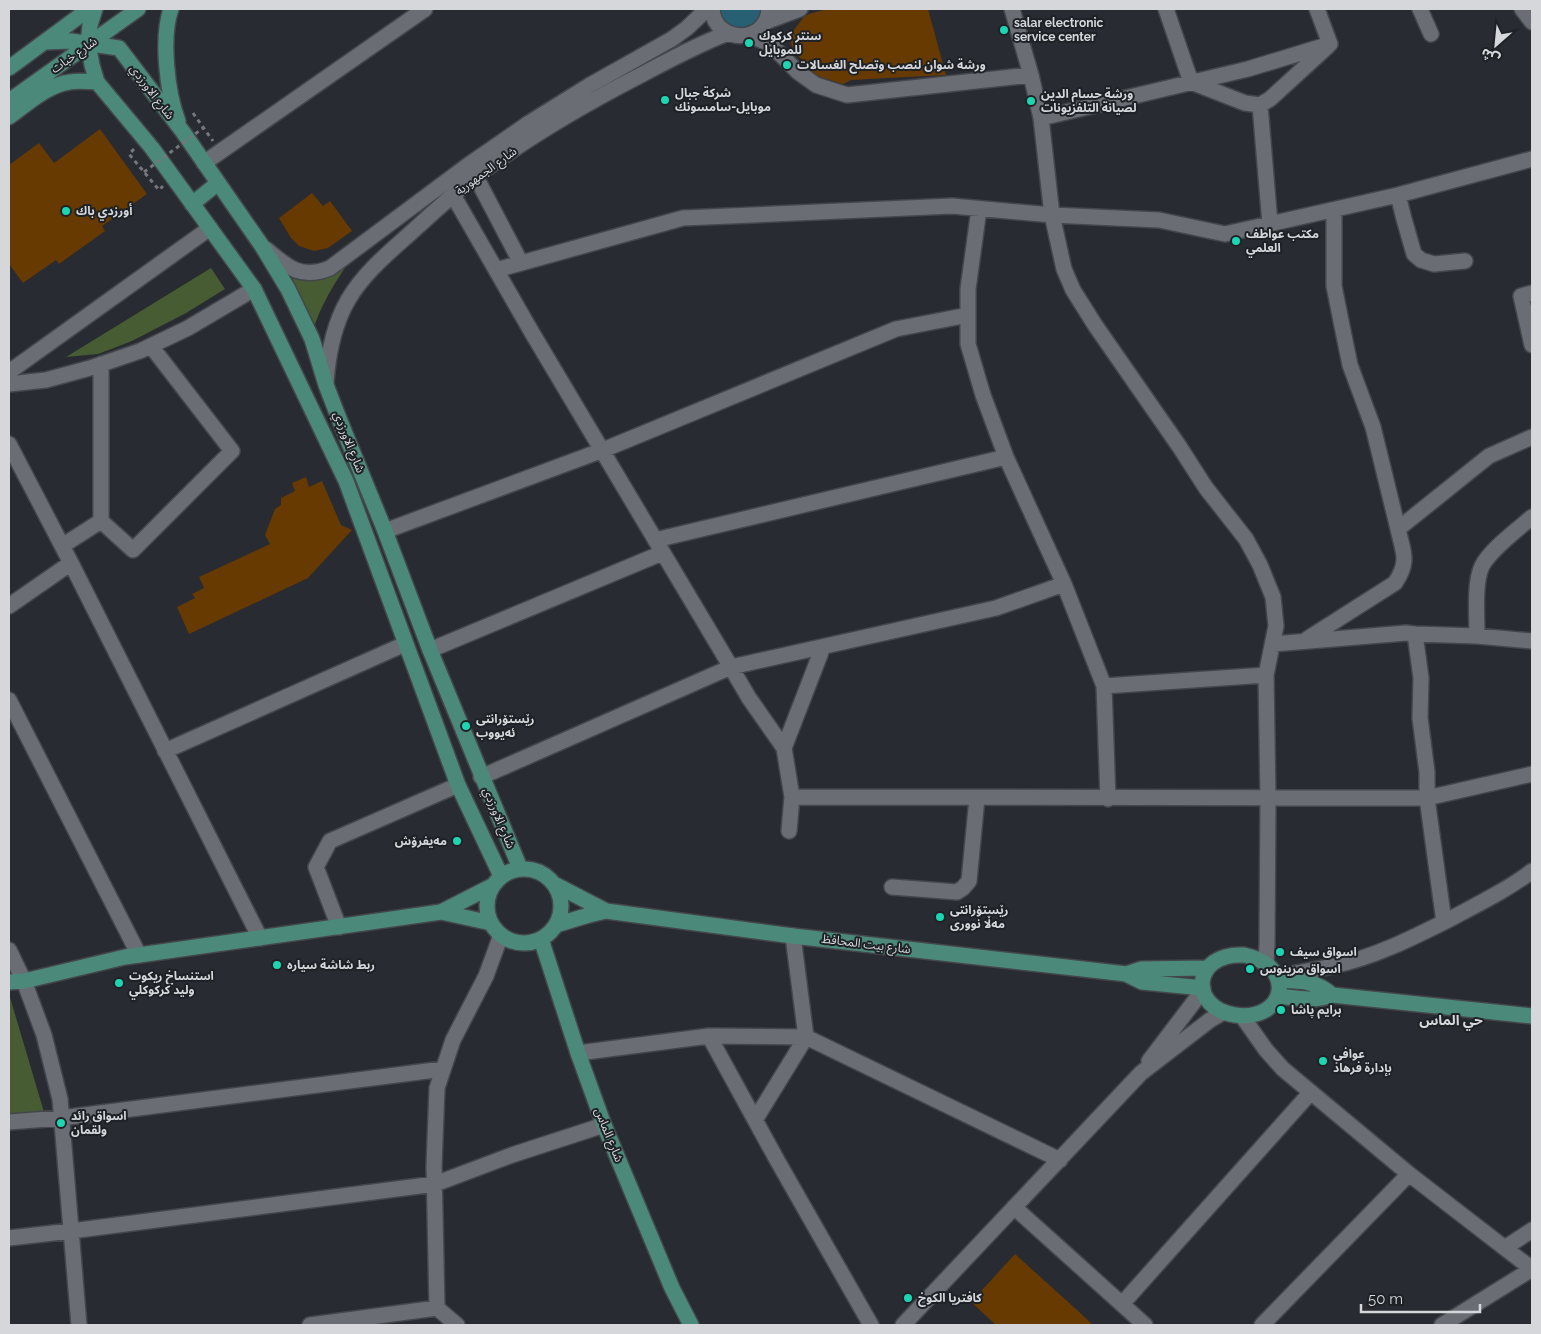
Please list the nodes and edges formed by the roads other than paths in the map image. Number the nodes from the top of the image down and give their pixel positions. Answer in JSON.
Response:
{"nodes":[{"id":1,"x":138,"y":9,"type":"edge"},
{"id":2,"x":171,"y":9,"type":"edge"},
{"id":3,"x":425,"y":9,"type":"edge"},
{"id":4,"x":707,"y":9,"type":"edge"},
{"id":5,"x":712,"y":9,"type":"edge"},
{"id":6,"x":800,"y":9,"type":"edge"},
{"id":7,"x":1012,"y":9,"type":"edge"},
{"id":8,"x":1166,"y":9,"type":"edge"},
{"id":9,"x":1317,"y":9,"type":"edge"},
{"id":10,"x":1420,"y":9,"type":"edge"},
{"id":11,"x":1522,"y":9,"type":"edge"},
{"id":12,"x":92,"y":10,"type":"edge"},
{"id":13,"x":767,"y":15,"type":"edge"},
{"id":14,"x":1532,"y":22,"type":"edge"},
{"id":15,"x":111,"y":28,"type":"junction"},
{"id":16,"x":728,"y":33,"type":"junction"},
{"id":17,"x":1431,"y":34,"type":"dead end"},
{"id":18,"x":749,"y":35,"type":"junction"},
{"id":19,"x":52,"y":41,"type":"junction"},
{"id":20,"x":88,"y":44,"type":"junction"},
{"id":21,"x":1330,"y":44,"type":"junction"},
{"id":22,"x":64,"y":62,"type":"junction"},
{"id":23,"x":9,"y":68,"type":"edge"},
{"id":24,"x":1031,"y":75,"type":"junction"},
{"id":25,"x":98,"y":82,"type":"junction"},
{"id":26,"x":1191,"y":82,"type":"junction"},
{"id":27,"x":9,"y":101,"type":"edge"},
{"id":28,"x":1260,"y":105,"type":"junction"},
{"id":29,"x":9,"y":117,"type":"edge"},
{"id":30,"x":1041,"y":118,"type":"junction"},
{"id":31,"x":183,"y":132,"type":"junction"},
{"id":32,"x":1532,"y":159,"type":"edge"},
{"id":33,"x":204,"y":163,"type":"junction"},
{"id":34,"x":476,"y":177,"type":"junction"},
{"id":35,"x":218,"y":183,"type":"junction"},
{"id":36,"x":453,"y":195,"type":"junction"},
{"id":37,"x":1398,"y":195,"type":"junction"},
{"id":38,"x":192,"y":204,"type":"junction"},
{"id":39,"x":979,"y":209,"type":"junction"},
{"id":40,"x":1334,"y":210,"type":"junction"},
{"id":41,"x":1052,"y":215,"type":"junction"},
{"id":42,"x":1270,"y":224,"type":"junction"},
{"id":43,"x":210,"y":228,"type":"junction"},
{"id":44,"x":262,"y":246,"type":"junction"},
{"id":45,"x":1464,"y":261,"type":"dead end"},
{"id":46,"x":521,"y":263,"type":"junction"},
{"id":47,"x":496,"y":270,"type":"junction"},
{"id":48,"x":254,"y":289,"type":"junction"},
{"id":49,"x":1532,"y":292,"type":"edge"},
{"id":50,"x":968,"y":315,"type":"junction"},
{"id":51,"x":1532,"y":344,"type":"edge"},
{"id":52,"x":151,"y":346,"type":"junction"},
{"id":53,"x":101,"y":364,"type":"junction"},
{"id":54,"x":9,"y":372,"type":"edge"},
{"id":55,"x":9,"y":384,"type":"edge"},
{"id":56,"x":326,"y":385,"type":"junction"},
{"id":57,"x":1532,"y":437,"type":"edge"},
{"id":58,"x":9,"y":444,"type":"edge"},
{"id":59,"x":603,"y":450,"type":"junction"},
{"id":60,"x":1006,"y":457,"type":"junction"},
{"id":61,"x":1532,"y":516,"type":"edge"},
{"id":62,"x":101,"y":521,"type":"junction"},
{"id":63,"x":1398,"y":529,"type":"junction"},
{"id":64,"x":385,"y":531,"type":"junction"},
{"id":65,"x":62,"y":546,"type":"junction"},
{"id":66,"x":659,"y":546,"type":"junction"},
{"id":67,"x":71,"y":563,"type":"junction"},
{"id":68,"x":1064,"y":584,"type":"junction"},
{"id":69,"x":9,"y":606,"type":"edge"},
{"id":70,"x":1415,"y":634,"type":"junction"},
{"id":71,"x":1477,"y":636,"type":"junction"},
{"id":72,"x":1305,"y":641,"type":"junction"},
{"id":73,"x":1532,"y":641,"type":"edge"},
{"id":74,"x":405,"y":644,"type":"junction"},
{"id":75,"x":1273,"y":644,"type":"junction"},
{"id":76,"x":823,"y":647,"type":"junction"},
{"id":77,"x":430,"y":650,"type":"junction"},
{"id":78,"x":731,"y":667,"type":"junction"},
{"id":79,"x":1266,"y":675,"type":"junction"},
{"id":80,"x":1104,"y":686,"type":"junction"},
{"id":81,"x":9,"y":700,"type":"edge"},
{"id":82,"x":784,"y":748,"type":"junction"},
{"id":83,"x":165,"y":751,"type":"junction"},
{"id":84,"x":1532,"y":774,"type":"edge"},
{"id":85,"x":482,"y":777,"type":"junction"},
{"id":86,"x":458,"y":785,"type":"junction"},
{"id":87,"x":792,"y":797,"type":"junction"},
{"id":88,"x":977,"y":798,"type":"junction"},
{"id":89,"x":1108,"y":798,"type":"junction"},
{"id":90,"x":1427,"y":798,"type":"junction"},
{"id":91,"x":1268,"y":799,"type":"junction"},
{"id":92,"x":789,"y":831,"type":"dead end"},
{"id":93,"x":520,"y":868,"type":"junction"},
{"id":94,"x":1532,"y":871,"type":"edge"},
{"id":95,"x":497,"y":881,"type":"junction"},
{"id":96,"x":556,"y":885,"type":"junction"},
{"id":97,"x":892,"y":887,"type":"dead end"},
{"id":98,"x":606,"y":911,"type":"junction"},
{"id":99,"x":440,"y":912,"type":"junction"},
{"id":100,"x":1444,"y":922,"type":"junction"},
{"id":101,"x":556,"y":925,"type":"junction"},
{"id":102,"x":339,"y":927,"type":"junction"},
{"id":103,"x":496,"y":929,"type":"junction"},
{"id":104,"x":793,"y":936,"type":"junction"},
{"id":105,"x":260,"y":938,"type":"junction"},
{"id":106,"x":541,"y":939,"type":"junction"},
{"id":107,"x":9,"y":950,"type":"edge"},
{"id":108,"x":139,"y":955,"type":"junction"},
{"id":109,"x":1266,"y":963,"type":"junction"},
{"id":110,"x":1207,"y":968,"type":"junction"},
{"id":111,"x":1126,"y":974,"type":"junction"},
{"id":112,"x":1278,"y":978,"type":"junction"},
{"id":113,"x":24,"y":981,"type":"junction"},
{"id":114,"x":9,"y":982,"type":"edge"},
{"id":115,"x":1203,"y":989,"type":"junction"},
{"id":116,"x":1332,"y":995,"type":"junction"},
{"id":117,"x":1278,"y":996,"type":"junction"},
{"id":118,"x":1224,"y":1012,"type":"junction"},
{"id":119,"x":1242,"y":1016,"type":"junction"},
{"id":120,"x":1532,"y":1016,"type":"edge"},
{"id":121,"x":709,"y":1036,"type":"junction"},
{"id":122,"x":806,"y":1037,"type":"junction"},
{"id":123,"x":578,"y":1053,"type":"junction"},
{"id":124,"x":443,"y":1069,"type":"junction"},
{"id":125,"x":1141,"y":1073,"type":"junction"},
{"id":126,"x":1311,"y":1092,"type":"junction"},
{"id":127,"x":61,"y":1118,"type":"junction"},
{"id":128,"x":755,"y":1120,"type":"junction"},
{"id":129,"x":9,"y":1122,"type":"edge"},
{"id":130,"x":604,"y":1125,"type":"junction"},
{"id":131,"x":1060,"y":1160,"type":"junction"},
{"id":132,"x":1409,"y":1174,"type":"junction"},
{"id":133,"x":434,"y":1184,"type":"junction"},
{"id":134,"x":1014,"y":1207,"type":"junction"},
{"id":135,"x":1532,"y":1230,"type":"edge"},
{"id":136,"x":71,"y":1231,"type":"junction"},
{"id":137,"x":9,"y":1238,"type":"edge"},
{"id":138,"x":1506,"y":1248,"type":"junction"},
{"id":139,"x":1532,"y":1269,"type":"edge"},
{"id":140,"x":1122,"y":1304,"type":"junction"},
{"id":141,"x":437,"y":1308,"type":"junction"},
{"id":142,"x":906,"y":1324,"type":"edge"},
{"id":143,"x":79,"y":1325,"type":"edge"},
{"id":144,"x":310,"y":1325,"type":"edge"},
{"id":145,"x":456,"y":1325,"type":"edge"},
{"id":146,"x":691,"y":1325,"type":"edge"},
{"id":147,"x":871,"y":1325,"type":"edge"},
{"id":148,"x":1145,"y":1325,"type":"edge"},
{"id":149,"x":1262,"y":1325,"type":"edge"},
{"id":150,"x":1442,"y":1325,"type":"edge"}],
"edges":[{"from":1,"to":15,"type":"main road","name":"شارع خبات"},
{"from":2,"to":31,"type":"main road"},
{"from":3,"to":33,"type":"street"},
{"from":4,"to":44,"type":"street","name":"شارع الجمهورية"},
{"from":5,"to":16,"type":"street"},
{"from":6,"to":13,"type":"street"},
{"from":7,"to":24,"type":"street"},
{"from":8,"to":26,"type":"street"},
{"from":9,"to":21,"type":"street"},
{"from":10,"to":17,"type":"street"},
{"from":11,"to":14,"type":"street"},
{"from":12,"to":15,"type":"main road"},
{"from":12,"to":19,"type":"main road"},
{"from":12,"to":20,"type":"main road"},
{"from":13,"to":18,"type":"street"},
{"from":15,"to":20,"type":"main road","name":"شارع خبات"},
{"from":16,"to":18,"type":"street"},
{"from":16,"to":34,"type":"street","name":"شارع الجمهورية"},
{"from":18,"to":24,"type":"street"},
{"from":19,"to":20,"type":"main road"},
{"from":19,"to":22,"type":"main road"},
{"from":19,"to":23,"type":"main road"},
{"from":20,"to":22,"type":"main road","name":"شارع خبات"},
{"from":20,"to":25,"type":"main road"},
{"from":20,"to":31,"type":"main road","name":"شارع الاورزدي"},
{"from":21,"to":26,"type":"street"},
{"from":21,"to":28,"type":"street"},
{"from":22,"to":27,"type":"main road","name":"شارع خبات"},
{"from":24,"to":30,"type":"street"},
{"from":25,"to":29,"type":"main road"},
{"from":25,"to":38,"type":"main road","name":"شارع الاورزدي"},
{"from":26,"to":28,"type":"street"},
{"from":26,"to":30,"type":"street"},
{"from":28,"to":42,"type":"street"},
{"from":30,"to":41,"type":"street"},
{"from":31,"to":33,"type":"main road","name":"شارع الاورزدي"},
{"from":32,"to":37,"type":"street"},
{"from":33,"to":35,"type":"main road","name":"شارع الاورزدي"},
{"from":34,"to":36,"type":"street","name":"شارع الجمهورية"},
{"from":34,"to":46,"type":"street"},
{"from":35,"to":38,"type":"main road"},
{"from":35,"to":44,"type":"main road","name":"شارع الاورزدي"},
{"from":36,"to":47,"type":"street"},
{"from":36,"to":56,"type":"street","name":"شارع الجمهورية"},
{"from":37,"to":40,"type":"street"},
{"from":37,"to":45,"type":"street"},
{"from":38,"to":43,"type":"main road","name":"شارع الاورزدي"},
{"from":39,"to":41,"type":"street"},
{"from":39,"to":46,"type":"street"},
{"from":39,"to":50,"type":"street"},
{"from":40,"to":42,"type":"street"},
{"from":40,"to":63,"type":"street"},
{"from":41,"to":42,"type":"street"},
{"from":41,"to":75,"type":"street"},
{"from":43,"to":48,"type":"main road","name":"شارع الاورزدي"},
{"from":43,"to":54,"type":"street"},
{"from":44,"to":56,"type":"main road","name":"شارع الاورزدي"},
{"from":46,"to":47,"type":"street"},
{"from":47,"to":59,"type":"street"},
{"from":48,"to":52,"type":"street"},
{"from":48,"to":74,"type":"main road","name":"شارع الاورزدي"},
{"from":49,"to":51,"type":"street"},
{"from":50,"to":59,"type":"street"},
{"from":50,"to":60,"type":"street"},
{"from":52,"to":53,"type":"street"},
{"from":52,"to":62,"type":"street"},
{"from":53,"to":55,"type":"street"},
{"from":53,"to":62,"type":"street"},
{"from":56,"to":64,"type":"main road","name":"شارع الاورزدي"},
{"from":57,"to":63,"type":"street"},
{"from":58,"to":65,"type":"street"},
{"from":59,"to":64,"type":"street"},
{"from":59,"to":66,"type":"street"},
{"from":60,"to":66,"type":"street"},
{"from":60,"to":68,"type":"street"},
{"from":61,"to":71,"type":"street"},
{"from":62,"to":65,"type":"street"},
{"from":63,"to":72,"type":"street"},
{"from":64,"to":77,"type":"main road","name":"شارع الاورزدي"},
{"from":65,"to":67,"type":"street"},
{"from":66,"to":77,"type":"street"},
{"from":66,"to":78,"type":"street"},
{"from":67,"to":69,"type":"street"},
{"from":67,"to":83,"type":"street"},
{"from":68,"to":76,"type":"street"},
{"from":68,"to":80,"type":"street"},
{"from":70,"to":71,"type":"street"},
{"from":70,"to":72,"type":"street"},
{"from":70,"to":90,"type":"street"},
{"from":71,"to":73,"type":"street"},
{"from":72,"to":75,"type":"street"},
{"from":74,"to":83,"type":"street"},
{"from":74,"to":86,"type":"main road","name":"شارع الاورزدي"},
{"from":75,"to":79,"type":"street"},
{"from":76,"to":78,"type":"street"},
{"from":76,"to":82,"type":"street"},
{"from":77,"to":85,"type":"main road","name":"شارع الاورزدي"},
{"from":78,"to":82,"type":"street"},
{"from":78,"to":85,"type":"street"},
{"from":79,"to":80,"type":"street"},
{"from":79,"to":91,"type":"street"},
{"from":80,"to":89,"type":"street"},
{"from":81,"to":108,"type":"street"},
{"from":82,"to":87,"type":"street"},
{"from":83,"to":105,"type":"street"},
{"from":84,"to":90,"type":"street"},
{"from":85,"to":93,"type":"main road","name":"شارع الاورزدي"},
{"from":86,"to":95,"type":"main road","name":"شارع الاورزدي"},
{"from":86,"to":102,"type":"street"},
{"from":87,"to":88,"type":"street"},
{"from":87,"to":92,"type":"street"},
{"from":88,"to":89,"type":"street"},
{"from":88,"to":97,"type":"street"},
{"from":89,"to":91,"type":"street"},
{"from":90,"to":91,"type":"street"},
{"from":90,"to":100,"type":"street"},
{"from":91,"to":109,"type":"street"},
{"from":93,"to":95,"type":"main road"},
{"from":93,"to":96,"type":"main road"},
{"from":94,"to":100,"type":"street"},
{"from":95,"to":99,"type":"main road"},
{"from":95,"to":103,"type":"main road"},
{"from":96,"to":98,"type":"main road","name":"شارع بيت المحافظ"},
{"from":96,"to":101,"type":"main road"},
{"from":98,"to":101,"type":"main road","name":"شارع بيت المحافظ"},
{"from":98,"to":104,"type":"main road","name":"شارع بيت المحافظ"},
{"from":99,"to":102,"type":"main road"},
{"from":99,"to":103,"type":"main road"},
{"from":100,"to":112,"type":"street"},
{"from":101,"to":106,"type":"main road"},
{"from":102,"to":105,"type":"main road"},
{"from":103,"to":106,"type":"main road"},
{"from":103,"to":124,"type":"street"},
{"from":104,"to":111,"type":"main road","name":"شارع بيت المحافظ"},
{"from":104,"to":122,"type":"street"},
{"from":105,"to":108,"type":"main road"},
{"from":106,"to":123,"type":"main road","name":"شارع الماس"},
{"from":107,"to":113,"type":"street"},
{"from":108,"to":113,"type":"main road"},
{"from":109,"to":110,"type":"main road","name":"شارع بيت المحافظ"},
{"from":109,"to":112,"type":"main road"},
{"from":110,"to":111,"type":"main road","name":"شارع بيت المحافظ"},
{"from":110,"to":115,"type":"main road"},
{"from":111,"to":115,"type":"main road","name":"شارع بيت المحافظ"},
{"from":112,"to":116,"type":"main road"},
{"from":112,"to":117,"type":"main road"},
{"from":113,"to":114,"type":"main road"},
{"from":113,"to":127,"type":"street"},
{"from":115,"to":118,"type":"main road"},
{"from":115,"to":125,"type":"street"},
{"from":116,"to":117,"type":"main road"},
{"from":116,"to":120,"type":"main road"},
{"from":117,"to":119,"type":"main road"},
{"from":118,"to":119,"type":"main road"},
{"from":118,"to":125,"type":"street"},
{"from":119,"to":126,"type":"street"},
{"from":121,"to":122,"type":"street"},
{"from":121,"to":123,"type":"street"},
{"from":121,"to":128,"type":"street"},
{"from":122,"to":128,"type":"street"},
{"from":122,"to":131,"type":"street"},
{"from":123,"to":130,"type":"main road","name":"شارع الماس"},
{"from":124,"to":127,"type":"street"},
{"from":124,"to":133,"type":"street"},
{"from":125,"to":131,"type":"street"},
{"from":126,"to":132,"type":"street"},
{"from":126,"to":140,"type":"street"},
{"from":127,"to":129,"type":"street"},
{"from":127,"to":136,"type":"street"},
{"from":128,"to":147,"type":"street"},
{"from":130,"to":133,"type":"street"},
{"from":130,"to":146,"type":"main road","name":"شارع الماس"},
{"from":131,"to":134,"type":"street"},
{"from":132,"to":138,"type":"street"},
{"from":132,"to":149,"type":"street"},
{"from":133,"to":136,"type":"street"},
{"from":133,"to":141,"type":"street"},
{"from":134,"to":140,"type":"street"},
{"from":134,"to":142,"type":"street"},
{"from":135,"to":138,"type":"street"},
{"from":136,"to":137,"type":"street"},
{"from":136,"to":143,"type":"street"},
{"from":138,"to":139,"type":"street"},
{"from":139,"to":150,"type":"street"},
{"from":140,"to":148,"type":"street"},
{"from":141,"to":144,"type":"street"},
{"from":141,"to":145,"type":"street"}]}
